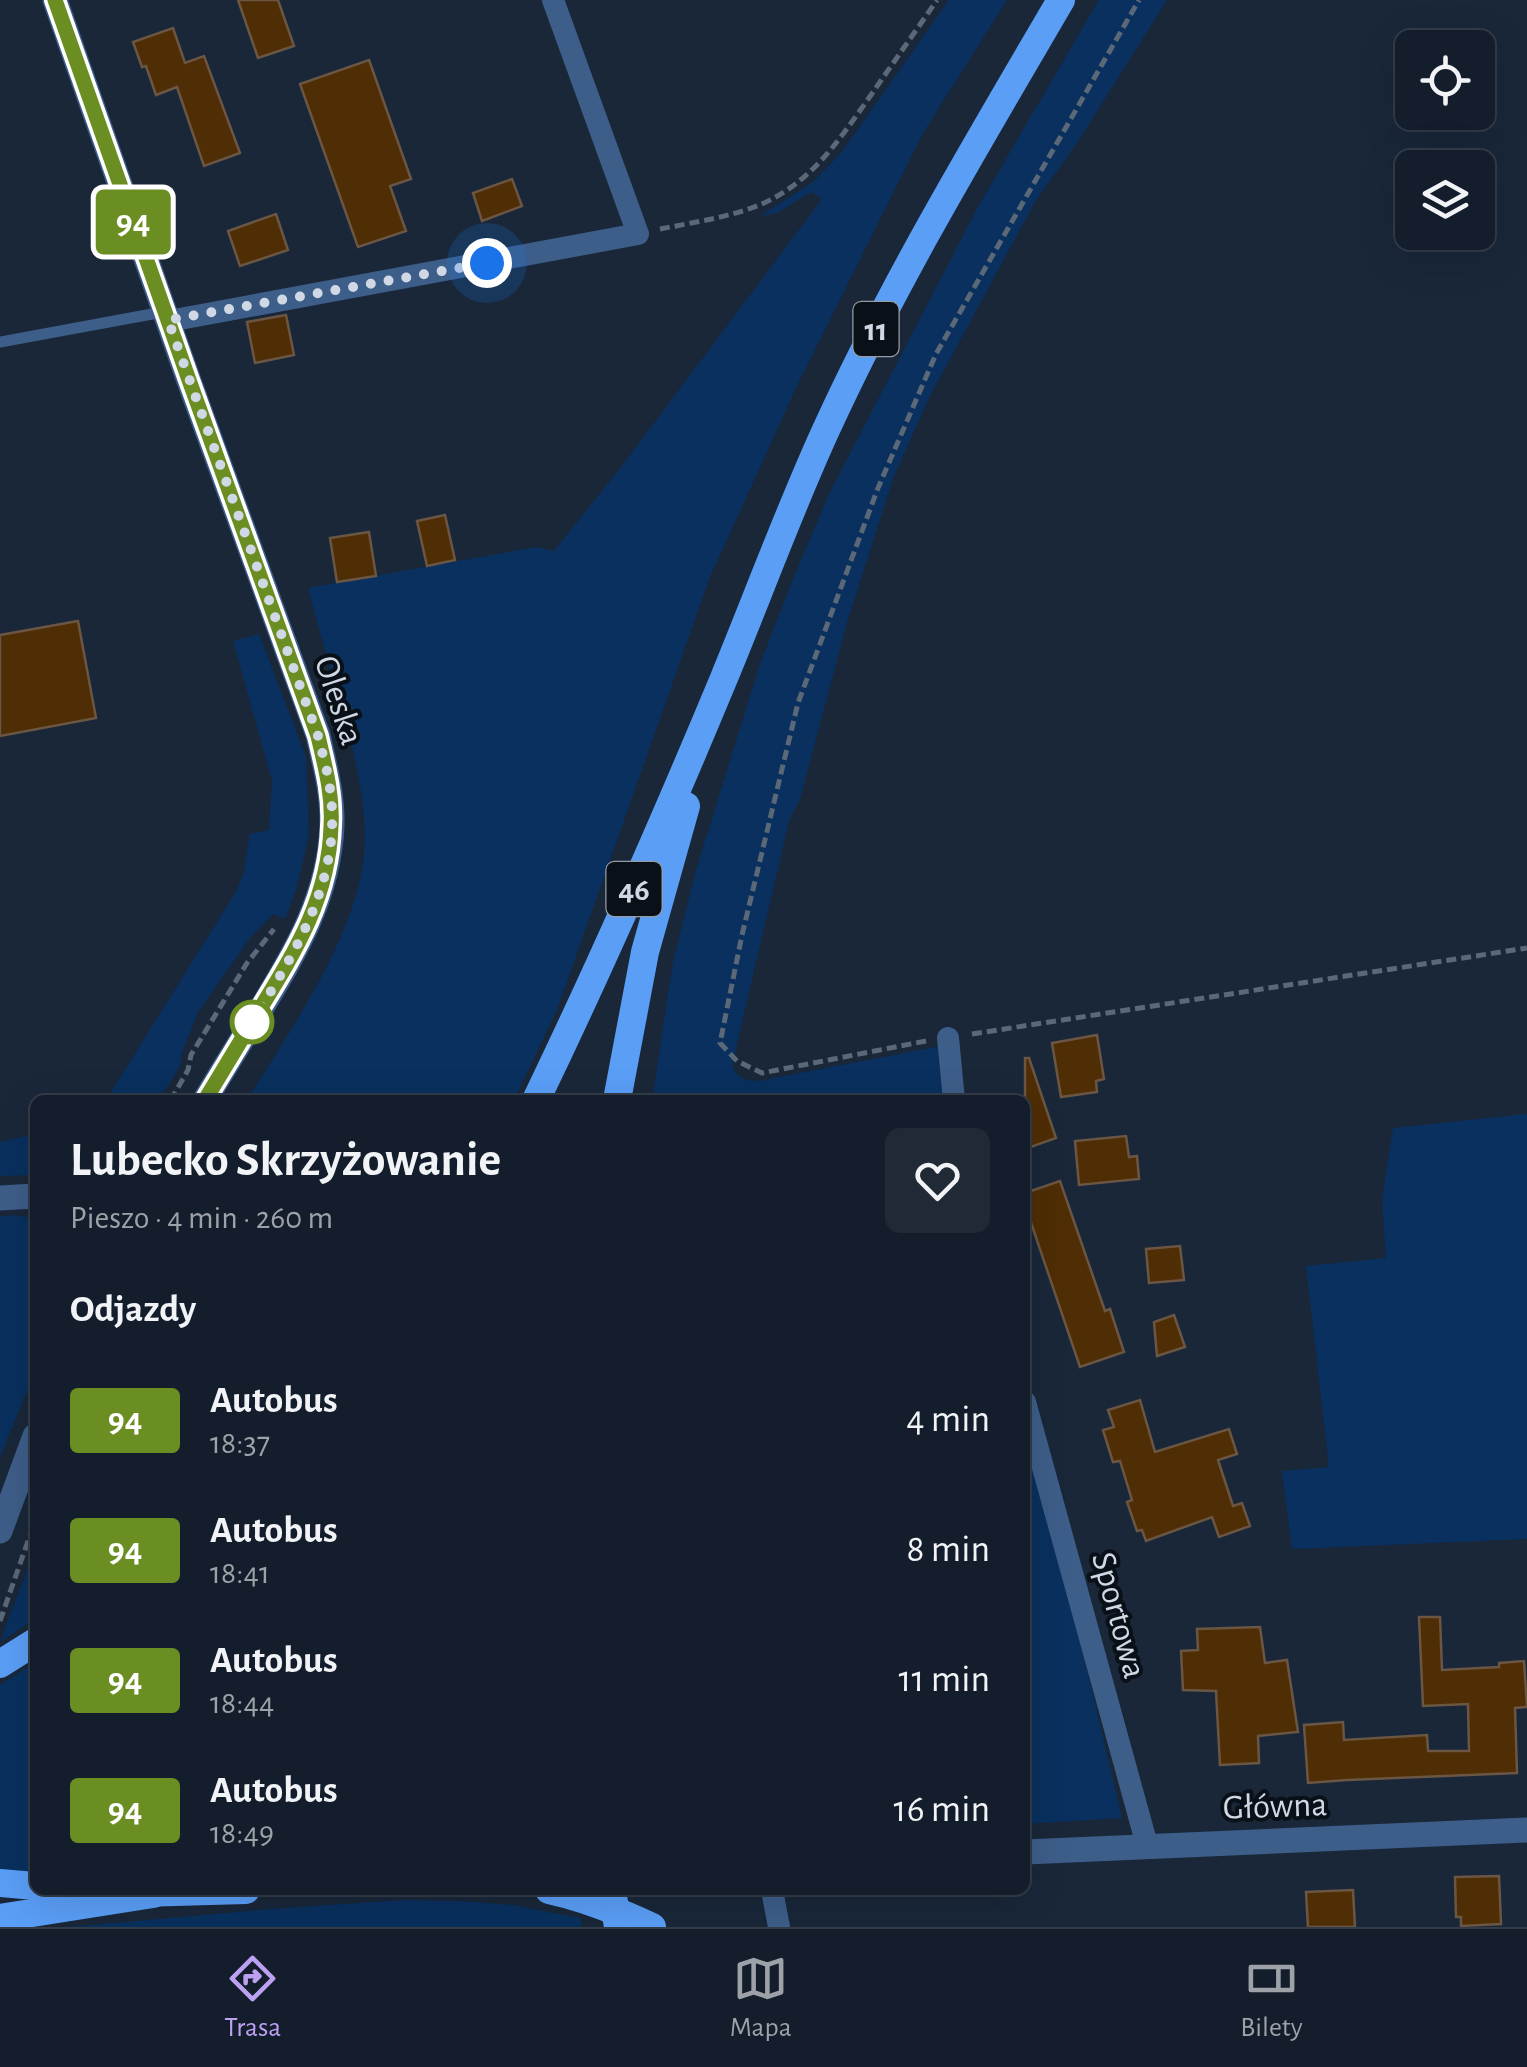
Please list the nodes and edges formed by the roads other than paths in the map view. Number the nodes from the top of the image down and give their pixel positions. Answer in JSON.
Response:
{"nodes":[{"id":1,"x":55,"y":0,"type":"edge"},
{"id":2,"x":553,"y":0,"type":"edge"},
{"id":3,"x":1061,"y":0,"type":"edge"},
{"id":4,"x":167,"y":316,"type":"junction"},
{"id":5,"x":0,"y":342,"type":"edge"},
{"id":6,"x":725,"y":675,"type":"junction"},
{"id":7,"x":948,"y":1038,"type":"road end"},
{"id":8,"x":208,"y":1095,"type":"edge"},
{"id":9,"x":538,"y":1095,"type":"edge"},
{"id":10,"x":618,"y":1095,"type":"edge"},
{"id":11,"x":954,"y":1095,"type":"edge"},
{"id":12,"x":30,"y":1196,"type":"edge"},
{"id":13,"x":0,"y":1198,"type":"edge"},
{"id":14,"x":1030,"y":1420,"type":"edge"},
{"id":15,"x":30,"y":1450,"type":"edge"},
{"id":16,"x":0,"y":1531,"type":"edge"},
{"id":17,"x":30,"y":1645,"type":"edge"},
{"id":18,"x":0,"y":1664,"type":"edge"},
{"id":19,"x":1527,"y":1830,"type":"edge"},
{"id":20,"x":1147,"y":1845,"type":"junction"},
{"id":21,"x":1030,"y":1852,"type":"edge"},
{"id":22,"x":0,"y":1883,"type":"edge"},
{"id":23,"x":30,"y":1886,"type":"edge"},
{"id":24,"x":148,"y":1895,"type":"edge"},
{"id":25,"x":567,"y":1895,"type":"edge"},
{"id":26,"x":613,"y":1895,"type":"edge"},
{"id":27,"x":773,"y":1895,"type":"edge"},
{"id":28,"x":0,"y":1918,"type":"edge"},
{"id":29,"x":618,"y":1927,"type":"edge"},
{"id":30,"x":652,"y":1927,"type":"edge"},
{"id":31,"x":779,"y":1927,"type":"edge"}],
"edges":[{"from":1,"to":4,"type":"street","name":"Oleska"},
{"from":2,"to":4,"type":"street"},
{"from":3,"to":6,"type":"highway","number":"11"},
{"from":4,"to":5,"type":"lane"},
{"from":4,"to":8,"type":"street","name":"Oleska"},
{"from":6,"to":9,"type":"highway","number":"46"},
{"from":6,"to":10,"type":"highway","number":"11"},
{"from":7,"to":11,"type":"street"},
{"from":12,"to":13,"type":"street"},
{"from":14,"to":20,"type":"street","name":"Sportowa"},
{"from":15,"to":16,"type":"street"},
{"from":17,"to":18,"type":"highway"},
{"from":19,"to":20,"type":"street","name":"Główna"},
{"from":20,"to":21,"type":"street","name":"Główna"},
{"from":22,"to":23,"type":"highway"},
{"from":24,"to":28,"type":"highway"},
{"from":25,"to":30,"type":"highway"},
{"from":26,"to":29,"type":"highway","bridge":true},
{"from":27,"to":31,"type":"street"}]}
